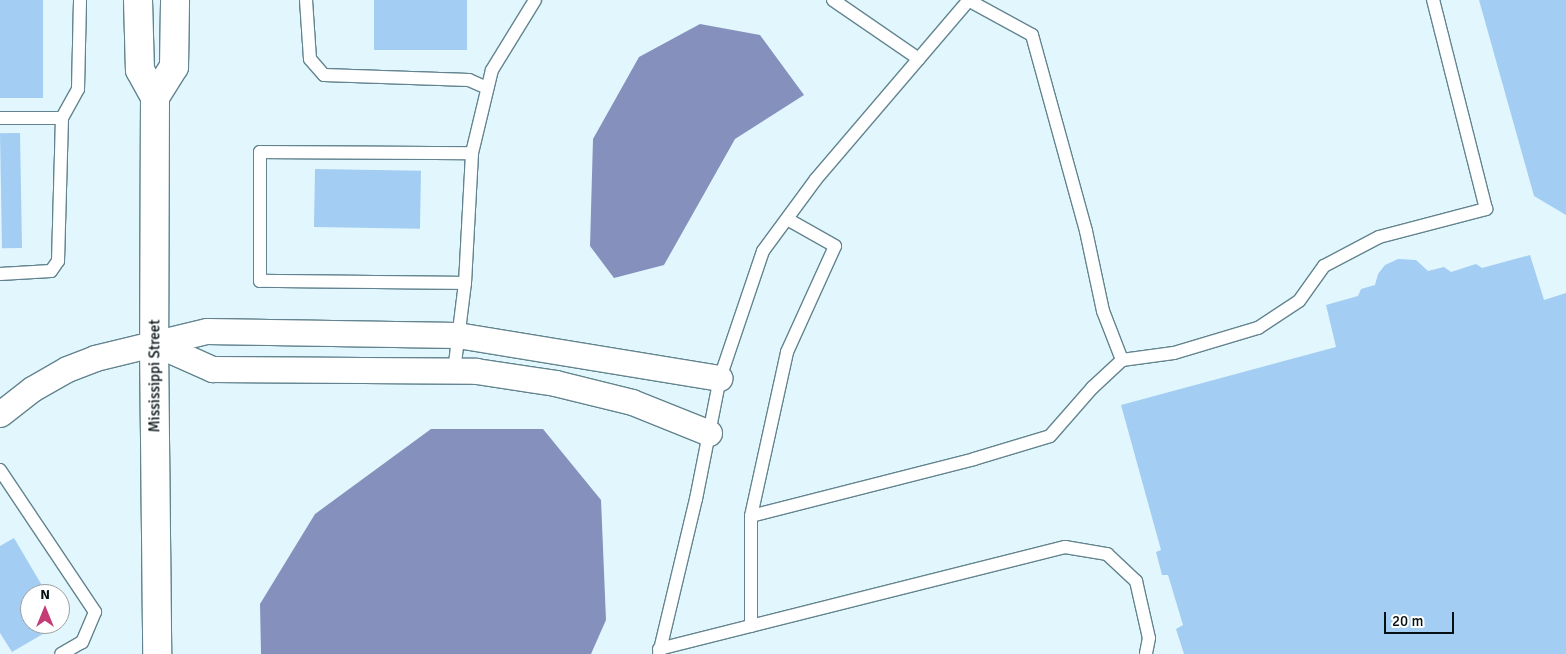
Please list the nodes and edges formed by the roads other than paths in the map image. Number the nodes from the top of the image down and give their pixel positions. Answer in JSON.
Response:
{"nodes":[{"id":1,"x":80,"y":0,"type":"edge"},
{"id":2,"x":138,"y":0,"type":"edge"},
{"id":3,"x":174,"y":0,"type":"edge"},
{"id":4,"x":306,"y":0,"type":"edge"},
{"id":5,"x":535,"y":0,"type":"edge"},
{"id":6,"x":833,"y":0,"type":"edge"},
{"id":7,"x":969,"y":0,"type":"edge"},
{"id":8,"x":1433,"y":0,"type":"edge"},
{"id":9,"x":919,"y":59,"type":"junction"},
{"id":10,"x":487,"y":88,"type":"junction"},
{"id":11,"x":155,"y":97,"type":"junction"},
{"id":12,"x":0,"y":118,"type":"edge"},
{"id":13,"x":62,"y":118,"type":"junction"},
{"id":14,"x":472,"y":153,"type":"junction"},
{"id":15,"x":787,"y":219,"type":"junction"},
{"id":16,"x":0,"y":274,"type":"edge"},
{"id":17,"x":465,"y":284,"type":"junction"},
{"id":18,"x":457,"y":335,"type":"junction"},
{"id":19,"x":154,"y":342,"type":"junction"},
{"id":20,"x":1122,"y":360,"type":"junction"},
{"id":21,"x":454,"y":371,"type":"junction"},
{"id":22,"x":720,"y":378,"type":"junction"},
{"id":23,"x":0,"y":414,"type":"edge"},
{"id":24,"x":710,"y":433,"type":"junction"},
{"id":25,"x":0,"y":470,"type":"edge"},
{"id":26,"x":751,"y":516,"type":"junction"},
{"id":27,"x":751,"y":626,"type":"junction"},
{"id":28,"x":659,"y":652,"type":"edge"},
{"id":29,"x":61,"y":654,"type":"edge"},
{"id":30,"x":157,"y":654,"type":"edge"},
{"id":31,"x":1146,"y":654,"type":"edge"}],
"edges":[{"from":1,"to":13,"type":"lane"},
{"from":2,"to":11,"type":"street","name":"Mississippi Street"},
{"from":3,"to":11,"type":"street"},
{"from":4,"to":10,"type":"lane"},
{"from":5,"to":10,"type":"lane"},
{"from":6,"to":9,"type":"lane"},
{"from":7,"to":9,"type":"lane"},
{"from":7,"to":20,"type":"lane"},
{"from":8,"to":20,"type":"lane"},
{"from":9,"to":15,"type":"lane"},
{"from":10,"to":14,"type":"lane"},
{"from":11,"to":19,"type":"street","name":"Mississippi Street"},
{"from":12,"to":13,"type":"lane"},
{"from":13,"to":16,"type":"lane"},
{"from":14,"to":17,"type":"lane"},
{"from":14,"to":17,"type":"lane"},
{"from":15,"to":22,"type":"lane"},
{"from":15,"to":26,"type":"lane"},
{"from":17,"to":18,"type":"lane"},
{"from":18,"to":19,"type":"street"},
{"from":18,"to":21,"type":"lane"},
{"from":18,"to":22,"type":"street"},
{"from":19,"to":21,"type":"street"},
{"from":19,"to":23,"type":"street"},
{"from":19,"to":30,"type":"street","name":"Mississippi Street"},
{"from":20,"to":26,"type":"lane"},
{"from":21,"to":24,"type":"street"},
{"from":22,"to":24,"type":"lane"},
{"from":24,"to":28,"type":"lane"},
{"from":25,"to":29,"type":"lane"},
{"from":26,"to":27,"type":"lane"},
{"from":27,"to":28,"type":"lane"},
{"from":27,"to":31,"type":"lane"}]}
